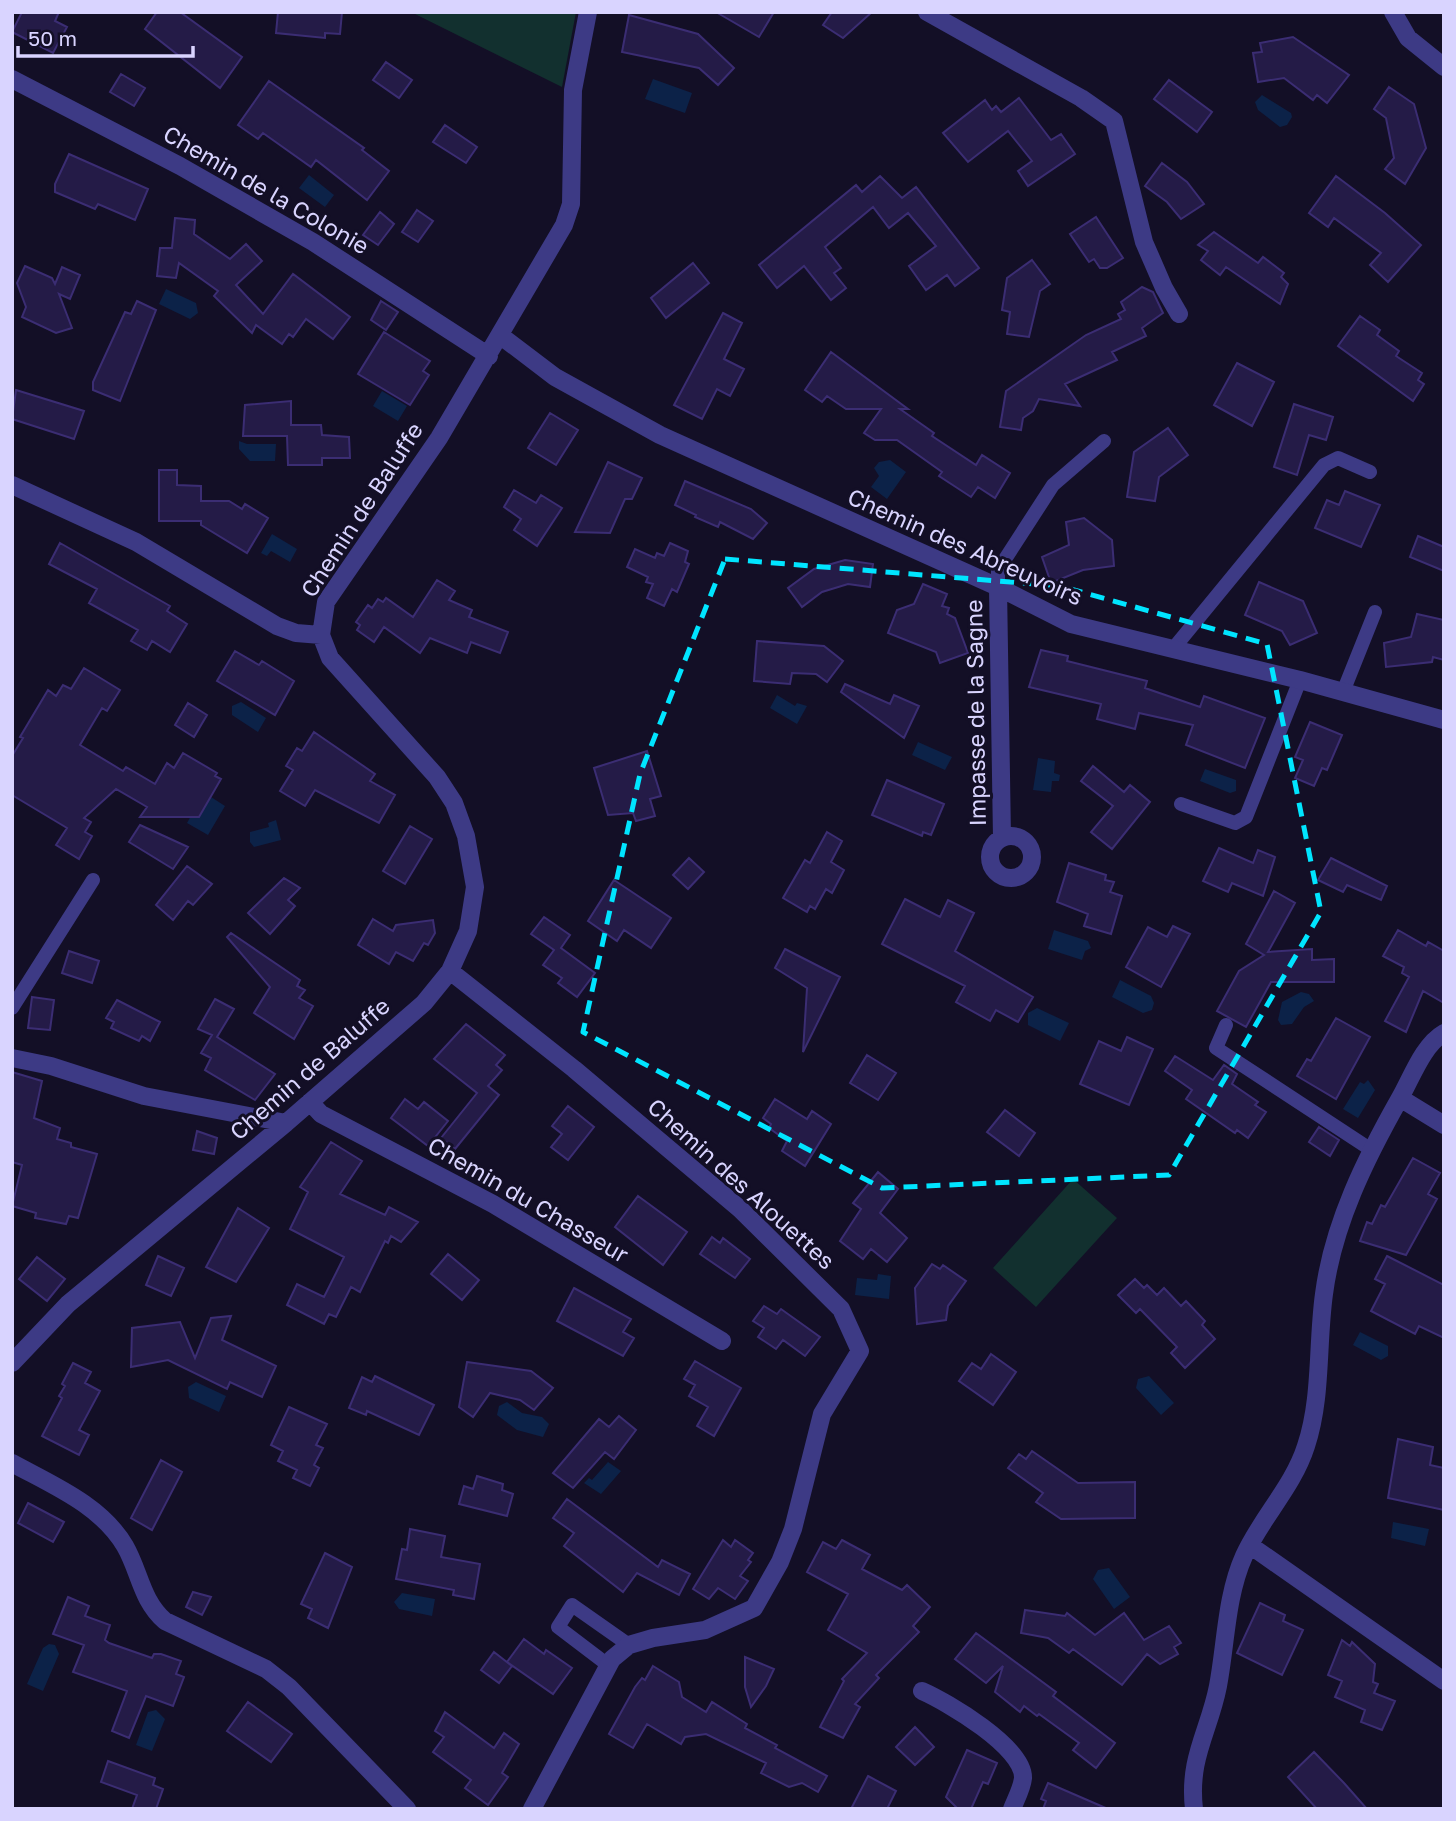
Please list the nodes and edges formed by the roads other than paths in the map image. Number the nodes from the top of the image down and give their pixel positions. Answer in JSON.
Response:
{"nodes":[{"id":1,"x":588,"y":12,"type":"edge"},
{"id":2,"x":927,"y":12,"type":"edge"},
{"id":3,"x":1393,"y":12,"type":"edge"},
{"id":4,"x":1444,"y":68,"type":"edge"},
{"id":5,"x":12,"y":79,"type":"edge"},
{"id":6,"x":1179,"y":314,"type":"dead end"},
{"id":7,"x":501,"y":337,"type":"junction"},
{"id":8,"x":489,"y":356,"type":"junction"},
{"id":9,"x":1104,"y":441,"type":"dead end"},
{"id":10,"x":1370,"y":472,"type":"dead end"},
{"id":11,"x":12,"y":485,"type":"edge"},
{"id":12,"x":998,"y":587,"type":"junction"},
{"id":13,"x":1375,"y":612,"type":"dead end"},
{"id":14,"x":321,"y":635,"type":"junction"},
{"id":15,"x":1172,"y":649,"type":"junction"},
{"id":16,"x":1300,"y":680,"type":"junction"},
{"id":17,"x":1343,"y":692,"type":"junction"},
{"id":18,"x":1444,"y":720,"type":"edge"},
{"id":19,"x":1181,"y":804,"type":"dead end"},
{"id":20,"x":1002,"y":838,"type":"dead end"},
{"id":21,"x":93,"y":880,"type":"dead end"},
{"id":22,"x":450,"y":971,"type":"junction"},
{"id":23,"x":12,"y":1008,"type":"edge"},
{"id":24,"x":1227,"y":1025,"type":"dead end"},
{"id":25,"x":1444,"y":1033,"type":"edge"},
{"id":26,"x":12,"y":1058,"type":"edge"},
{"id":27,"x":1400,"y":1098,"type":"junction"},
{"id":28,"x":310,"y":1102,"type":"junction"},
{"id":29,"x":286,"y":1123,"type":"junction"},
{"id":30,"x":1444,"y":1125,"type":"edge"},
{"id":31,"x":1370,"y":1149,"type":"junction"},
{"id":32,"x":722,"y":1341,"type":"dead end"},
{"id":33,"x":12,"y":1363,"type":"edge"},
{"id":34,"x":12,"y":1463,"type":"edge"},
{"id":35,"x":1251,"y":1546,"type":"junction"},
{"id":36,"x":629,"y":1645,"type":"junction"},
{"id":37,"x":608,"y":1665,"type":"junction"},
{"id":38,"x":1444,"y":1681,"type":"edge"},
{"id":39,"x":922,"y":1690,"type":"dead end"},
{"id":40,"x":407,"y":1809,"type":"edge"},
{"id":41,"x":532,"y":1809,"type":"edge"},
{"id":42,"x":1012,"y":1809,"type":"edge"},
{"id":43,"x":1194,"y":1809,"type":"edge"}],
"edges":[{"from":1,"to":7,"type":"street","name":"Chemin de Baluffe"},
{"from":2,"to":6,"type":"street"},
{"from":3,"to":4,"type":"street"},
{"from":5,"to":8,"type":"street","name":"Chemin de la Colonie"},
{"from":7,"to":8,"type":"street","name":"Chemin de Baluffe"},
{"from":7,"to":12,"type":"street","name":"Chemin des Abreuvoirs"},
{"from":8,"to":14,"type":"street","name":"Chemin de Baluffe"},
{"from":9,"to":12,"type":"lane"},
{"from":10,"to":15,"type":"lane"},
{"from":11,"to":14,"type":"street"},
{"from":12,"to":15,"type":"street","name":"Chemin des Abreuvoirs"},
{"from":12,"to":20,"type":"street","name":"Impasse de la Sagne"},
{"from":13,"to":17,"type":"lane"},
{"from":14,"to":22,"type":"street","name":"Chemin de Baluffe"},
{"from":15,"to":16,"type":"street","name":"Chemin des Abreuvoirs"},
{"from":16,"to":17,"type":"street","name":"Chemin des Abreuvoirs"},
{"from":16,"to":19,"type":"lane"},
{"from":17,"to":18,"type":"street","name":"Chemin des Abreuvoirs"},
{"from":21,"to":23,"type":"lane"},
{"from":22,"to":28,"type":"street","name":"Chemin de Baluffe"},
{"from":22,"to":36,"type":"street","name":"Chemin des Alouettes"},
{"from":24,"to":31,"type":"lane"},
{"from":25,"to":27,"type":"street"},
{"from":26,"to":29,"type":"street"},
{"from":27,"to":30,"type":"street"},
{"from":27,"to":31,"type":"street"},
{"from":28,"to":29,"type":"street","name":"Chemin de Baluffe"},
{"from":28,"to":32,"type":"street","name":"Chemin du Chasseur"},
{"from":29,"to":33,"type":"street","name":"Chemin de Baluffe"},
{"from":31,"to":35,"type":"street"},
{"from":34,"to":40,"type":"street"},
{"from":35,"to":38,"type":"street"},
{"from":35,"to":43,"type":"street"},
{"from":36,"to":37,"type":"street"},
{"from":36,"to":37,"type":"lane"},
{"from":37,"to":41,"type":"street"},
{"from":39,"to":42,"type":"street"}]}
